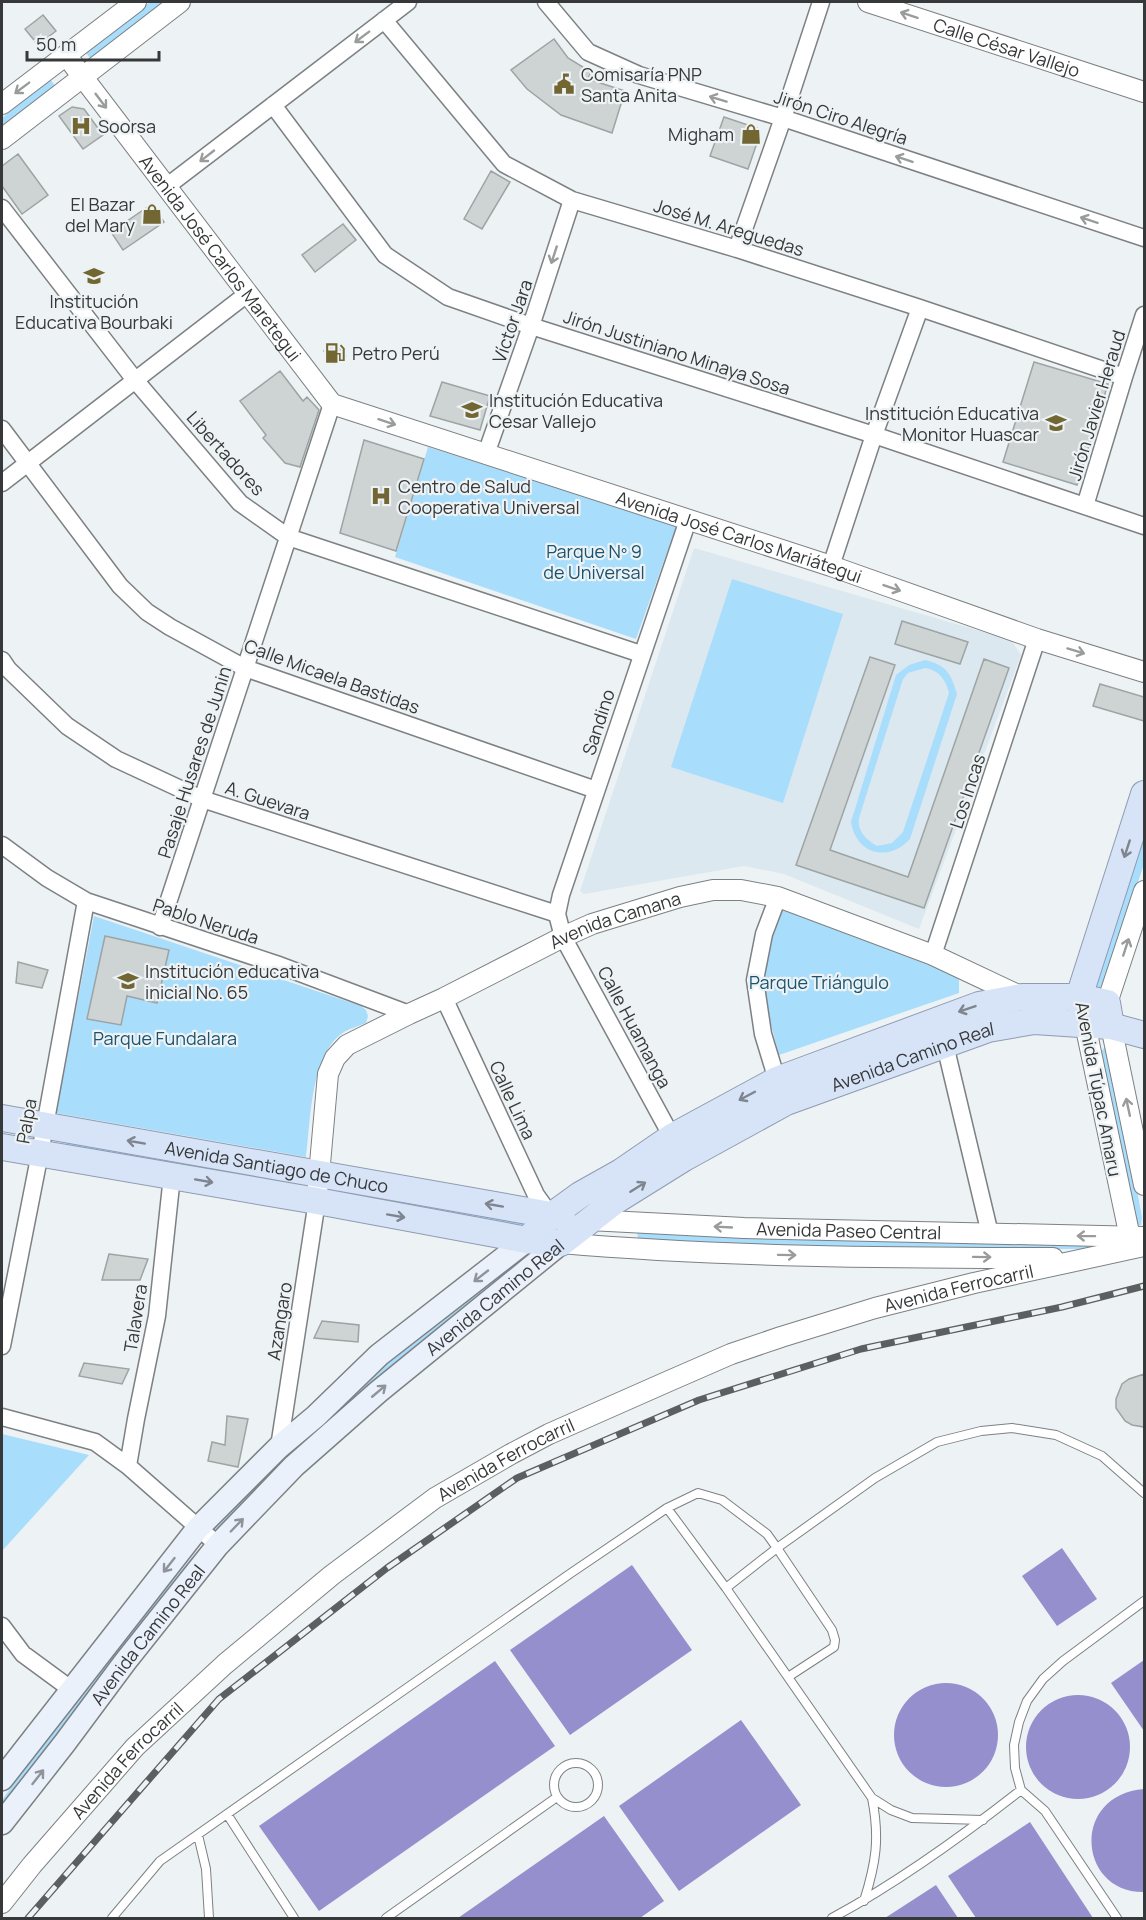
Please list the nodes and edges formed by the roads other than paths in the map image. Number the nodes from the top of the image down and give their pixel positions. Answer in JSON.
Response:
{"nodes":[{"id":1,"x":136,"y":2,"type":"edge"},
{"id":2,"x":180,"y":2,"type":"edge"},
{"id":3,"x":408,"y":2,"type":"edge"},
{"id":4,"x":546,"y":2,"type":"edge"},
{"id":5,"x":821,"y":2,"type":"edge"},
{"id":6,"x":868,"y":2,"type":"edge"},
{"id":7,"x":384,"y":20,"type":"junction"},
{"id":8,"x":66,"y":55,"type":"junction"},
{"id":9,"x":83,"y":77,"type":"junction"},
{"id":10,"x":1144,"y":92,"type":"edge"},
{"id":11,"x":2,"y":104,"type":"edge"},
{"id":12,"x":273,"y":105,"type":"junction"},
{"id":13,"x":783,"y":118,"type":"junction"},
{"id":14,"x":2,"y":139,"type":"edge"},
{"id":15,"x":166,"y":187,"type":"junction"},
{"id":16,"x":572,"y":200,"type":"junction"},
{"id":17,"x":2,"y":208,"type":"edge"},
{"id":18,"x":1144,"y":238,"type":"edge"},
{"id":19,"x":737,"y":249,"type":"junction"},
{"id":20,"x":247,"y":294,"type":"junction"},
{"id":21,"x":920,"y":308,"type":"junction"},
{"id":22,"x":1144,"y":315,"type":"edge"},
{"id":23,"x":531,"y":326,"type":"junction"},
{"id":24,"x":1124,"y":377,"type":"junction"},
{"id":25,"x":135,"y":380,"type":"junction"},
{"id":26,"x":332,"y":404,"type":"junction"},
{"id":27,"x":2,"y":429,"type":"edge"},
{"id":28,"x":874,"y":435,"type":"junction"},
{"id":29,"x":486,"y":454,"type":"junction"},
{"id":30,"x":28,"y":463,"type":"junction"},
{"id":31,"x":2,"y":483,"type":"edge"},
{"id":32,"x":1085,"y":506,"type":"junction"},
{"id":33,"x":688,"y":520,"type":"junction"},
{"id":34,"x":1144,"y":526,"type":"edge"},
{"id":35,"x":288,"y":537,"type":"junction"},
{"id":36,"x":831,"y":566,"type":"junction"},
{"id":37,"x":1037,"y":639,"type":"junction"},
{"id":38,"x":641,"y":654,"type":"junction"},
{"id":39,"x":2,"y":660,"type":"edge"},
{"id":40,"x":245,"y":668,"type":"junction"},
{"id":41,"x":1144,"y":672,"type":"edge"},
{"id":42,"x":596,"y":790,"type":"junction"},
{"id":43,"x":1144,"y":794,"type":"edge"},
{"id":44,"x":202,"y":799,"type":"junction"},
{"id":45,"x":2,"y":845,"type":"edge"},
{"id":46,"x":1144,"y":891,"type":"edge"},
{"id":47,"x":777,"y":897,"type":"junction"},
{"id":48,"x":86,"y":901,"type":"junction"},
{"id":49,"x":557,"y":914,"type":"junction"},
{"id":50,"x":160,"y":927,"type":"junction"},
{"id":51,"x":563,"y":937,"type":"junction"},
{"id":52,"x":933,"y":955,"type":"junction"},
{"id":53,"x":1022,"y":997,"type":"junction"},
{"id":54,"x":1079,"y":997,"type":"junction"},
{"id":55,"x":444,"y":998,"type":"junction"},
{"id":56,"x":409,"y":1014,"type":"junction"},
{"id":57,"x":1109,"y":1015,"type":"junction"},
{"id":58,"x":1034,"y":1021,"type":"junction"},
{"id":59,"x":1085,"y":1024,"type":"junction"},
{"id":60,"x":1144,"y":1035,"type":"edge"},
{"id":61,"x":945,"y":1045,"type":"junction"},
{"id":62,"x":777,"y":1080,"type":"junction"},
{"id":63,"x":2,"y":1118,"type":"edge"},
{"id":64,"x":44,"y":1125,"type":"junction"},
{"id":65,"x":672,"y":1137,"type":"junction"},
{"id":66,"x":2,"y":1147,"type":"edge"},
{"id":67,"x":40,"y":1153,"type":"junction"},
{"id":68,"x":320,"y":1174,"type":"junction"},
{"id":69,"x":172,"y":1176,"type":"junction"},
{"id":70,"x":1144,"y":1185,"type":"edge"},
{"id":71,"x":316,"y":1201,"type":"junction"},
{"id":72,"x":551,"y":1216,"type":"junction"},
{"id":73,"x":590,"y":1220,"type":"junction"},
{"id":74,"x":990,"y":1234,"type":"junction"},
{"id":75,"x":527,"y":1240,"type":"junction"},
{"id":76,"x":1138,"y":1242,"type":"edge"},
{"id":77,"x":561,"y":1244,"type":"junction"},
{"id":78,"x":1094,"y":1257,"type":"junction"},
{"id":79,"x":2,"y":1346,"type":"edge"},
{"id":80,"x":2,"y":1417,"type":"edge"},
{"id":81,"x":279,"y":1447,"type":"junction"},
{"id":82,"x":128,"y":1466,"type":"junction"},
{"id":83,"x":1144,"y":1493,"type":"edge"},
{"id":84,"x":667,"y":1508,"type":"junction"},
{"id":85,"x":198,"y":1528,"type":"junction"},
{"id":86,"x":218,"y":1545,"type":"junction"},
{"id":87,"x":777,"y":1548,"type":"junction"},
{"id":88,"x":726,"y":1588,"type":"junction"},
{"id":89,"x":1144,"y":1602,"type":"edge"},
{"id":90,"x":2,"y":1626,"type":"edge"},
{"id":91,"x":788,"y":1677,"type":"junction"},
{"id":92,"x":72,"y":1690,"type":"junction"},
{"id":93,"x":2,"y":1779,"type":"edge"},
{"id":94,"x":1021,"y":1790,"type":"junction"},
{"id":95,"x":557,"y":1797,"type":"junction"},
{"id":96,"x":872,"y":1798,"type":"junction"},
{"id":97,"x":227,"y":1814,"type":"junction"},
{"id":98,"x":983,"y":1820,"type":"junction"},
{"id":99,"x":2,"y":1823,"type":"edge"},
{"id":100,"x":198,"y":1835,"type":"junction"},
{"id":101,"x":864,"y":1901,"type":"junction"},
{"id":102,"x":2,"y":1904,"type":"edge"},
{"id":103,"x":112,"y":1918,"type":"edge"},
{"id":104,"x":209,"y":1918,"type":"edge"},
{"id":105,"x":294,"y":1918,"type":"edge"},
{"id":106,"x":386,"y":1918,"type":"edge"},
{"id":107,"x":832,"y":1918,"type":"edge"},
{"id":108,"x":1117,"y":1918,"type":"edge"}],
"edges":[{"from":1,"to":8,"type":"street"},
{"from":2,"to":9,"type":"street"},
{"from":3,"to":7,"type":"street"},
{"from":13,"to":4,"type":"street","name":"Jirón Ciro Alegría","one_way":true},
{"from":5,"to":13,"type":"street"},
{"from":10,"to":6,"type":"street","name":"Calle César Vallejo","one_way":true},
{"from":7,"to":12,"type":"street","one_way":true},
{"from":7,"to":16,"type":"street","name":"José M. Areguedas"},
{"from":8,"to":9,"type":"street","name":"Avenida José Carlos Maretegui"},
{"from":8,"to":11,"type":"street","one_way":true},
{"from":9,"to":14,"type":"street"},
{"from":9,"to":15,"type":"street","name":"Avenida José Carlos Maretegui","one_way":true},
{"from":12,"to":15,"type":"street","one_way":true},
{"from":12,"to":23,"type":"street","name":"Jirón Justiniano Minaya Sosa"},
{"from":18,"to":13,"type":"street","name":"Jirón Ciro Alegría","one_way":true},
{"from":13,"to":19,"type":"street"},
{"from":15,"to":20,"type":"street","name":"Avenida José Carlos Maretegui"},
{"from":16,"to":19,"type":"street","name":"José M. Areguedas"},
{"from":16,"to":23,"type":"street","name":"Víctor Jara","one_way":true},
{"from":17,"to":25,"type":"street","name":"Libertadores"},
{"from":19,"to":21,"type":"street","name":"José M. Areguedas"},
{"from":20,"to":25,"type":"street"},
{"from":20,"to":26,"type":"street","name":"Avenida José Carlos Maretegui"},
{"from":21,"to":24,"type":"street","name":"José M. Areguedas"},
{"from":21,"to":28,"type":"street"},
{"from":22,"to":24,"type":"street","name":"Jirón Javier Heraud"},
{"from":23,"to":28,"type":"street","name":"Jirón Justiniano Minaya Sosa"},
{"from":23,"to":29,"type":"street","name":"Víctor Jara"},
{"from":24,"to":32,"type":"street","name":"Jirón Javier Heraud"},
{"from":25,"to":30,"type":"street"},
{"from":25,"to":35,"type":"street","name":"Libertadores"},
{"from":26,"to":29,"type":"street","name":"Avenida José Carlos Mariátegui","one_way":true},
{"from":26,"to":35,"type":"street","name":"Pasaje Husares de Junin"},
{"from":27,"to":30,"type":"street","name":"Calle Micaela Bastidas"},
{"from":28,"to":32,"type":"street","name":"Jirón Justiniano Minaya Sosa"},
{"from":28,"to":36,"type":"street"},
{"from":29,"to":33,"type":"street","name":"Avenida José Carlos Mariátegui"},
{"from":30,"to":31,"type":"street"},
{"from":30,"to":40,"type":"street","name":"Calle Micaela Bastidas"},
{"from":32,"to":34,"type":"street","name":"Jirón Justiniano Minaya Sosa"},
{"from":33,"to":36,"type":"street","name":"Avenida José Carlos Mariátegui"},
{"from":33,"to":38,"type":"street","name":"Sandino"},
{"from":35,"to":38,"type":"street","name":"Libertadores"},
{"from":35,"to":40,"type":"street","name":"Pasaje Husares de Junin"},
{"from":36,"to":37,"type":"street","name":"Avenida José Carlos Mariátegui","one_way":true},
{"from":37,"to":41,"type":"street","name":"Avenida José Carlos Mariátegui","one_way":true},
{"from":37,"to":52,"type":"street","name":"Los Incas"},
{"from":38,"to":42,"type":"street","name":"Sandino"},
{"from":39,"to":44,"type":"street","name":"A. Guevara"},
{"from":40,"to":42,"type":"street","name":"Calle Micaela Bastidas"},
{"from":40,"to":44,"type":"street","name":"Pasaje Husares de Junin"},
{"from":42,"to":49,"type":"street","name":"Sandino"},
{"from":43,"to":54,"type":"main road","name":"Avenida Túpac Amaru","one_way":true},
{"from":44,"to":49,"type":"street","name":"A. Guevara"},
{"from":44,"to":50,"type":"street","name":"Pasaje Husares de Junin"},
{"from":45,"to":48,"type":"street","name":"Pablo Neruda"},
{"from":57,"to":46,"type":"street","name":"Avenida Túpac Amaru","one_way":true},
{"from":47,"to":51,"type":"street","name":"Avenida Camana"},
{"from":47,"to":52,"type":"street","name":"Avenida Camana"},
{"from":47,"to":62,"type":"street"},
{"from":48,"to":50,"type":"street","name":"Pablo Neruda"},
{"from":48,"to":64,"type":"street","name":"Palpa"},
{"from":49,"to":51,"type":"street","name":"Sandino"},
{"from":50,"to":56,"type":"street","name":"Pablo Neruda"},
{"from":51,"to":55,"type":"street","name":"Avenida Camana"},
{"from":51,"to":65,"type":"street","name":"Calle Huamanga"},
{"from":52,"to":53,"type":"street","name":"Avenida Camana"},
{"from":53,"to":54,"type":"main road","name":"Avenida Camino Real"},
{"from":53,"to":58,"type":"street"},
{"from":53,"to":62,"type":"main road","name":"Avenida Camino Real","one_way":true},
{"from":54,"to":57,"type":"main road","name":"Avenida Camino Real"},
{"from":54,"to":59,"type":"main road","name":"Avenida Túpac Amaru"},
{"from":55,"to":56,"type":"street","name":"Avenida Camana"},
{"from":55,"to":72,"type":"street","name":"Calle Lima"},
{"from":56,"to":68,"type":"street","name":"Avenida Camana"},
{"from":57,"to":59,"type":"main road","name":"Avenida Camino Real"},
{"from":57,"to":60,"type":"main road","name":"Avenida Camino Real"},
{"from":70,"to":57,"type":"street","name":"Avenida Túpac Amaru","one_way":true},
{"from":58,"to":59,"type":"main road","name":"Avenida Camino Real"},
{"from":58,"to":61,"type":"main road","name":"Avenida Camino Real"},
{"from":59,"to":76,"type":"street","name":"Avenida Túpac Amaru"},
{"from":73,"to":61,"type":"main road","name":"Avenida Camino Real","one_way":true},
{"from":61,"to":74,"type":"street"},
{"from":62,"to":65,"type":"main road","name":"Avenida Camino Real","one_way":true},
{"from":63,"to":64,"type":"main road","name":"Avenida Santiago de Chuco"},
{"from":64,"to":67,"type":"street","name":"Palpa"},
{"from":68,"to":64,"type":"main road","name":"Avenida Santiago de Chuco","one_way":true},
{"from":65,"to":72,"type":"main road","name":"Avenida Camino Real"},
{"from":66,"to":67,"type":"main road","name":"Avenida Santiago de Chuco"},
{"from":67,"to":69,"type":"main road","name":"Avenida Santiago de Chuco"},
{"from":67,"to":79,"type":"street","name":"Palpa"},
{"from":68,"to":71,"type":"street","name":"Avenida Camana"},
{"from":72,"to":68,"type":"main road","name":"Avenida Santiago de Chuco","one_way":true},
{"from":69,"to":71,"type":"main road","name":"Avenida Santiago de Chuco","one_way":true},
{"from":69,"to":82,"type":"street","name":"Talavera"},
{"from":71,"to":75,"type":"main road","name":"Avenida Santiago de Chuco","one_way":true},
{"from":71,"to":81,"type":"street","name":"Azangaro"},
{"from":72,"to":73,"type":"main road","name":"Avenida Paseo Central"},
{"from":72,"to":75,"type":"main road","name":"Avenida Camino Real"},
{"from":74,"to":73,"type":"street","name":"Avenida Paseo Central","one_way":true},
{"from":73,"to":77,"type":"main road","name":"Avenida Camino Real"},
{"from":76,"to":74,"type":"street","name":"Avenida Paseo Central","one_way":true},
{"from":75,"to":77,"type":"main road","name":"Avenida Paseo Central"},
{"from":75,"to":81,"type":"main road","name":"Avenida Camino Real","one_way":true},
{"from":76,"to":78,"type":"street","name":"Avenida Ferrocarril"},
{"from":77,"to":78,"type":"street","name":"Avenida Paseo Central","one_way":true},
{"from":86,"to":77,"type":"main road","name":"Avenida Camino Real","one_way":true},
{"from":78,"to":102,"type":"street","name":"Avenida Ferrocarril"},
{"from":80,"to":82,"type":"street"},
{"from":81,"to":85,"type":"main road","name":"Avenida Camino Real"},
{"from":82,"to":85,"type":"street"},
{"from":83,"to":87,"type":"lane"},
{"from":84,"to":87,"type":"lane"},
{"from":84,"to":88,"type":"lane"},
{"from":84,"to":97,"type":"lane"},
{"from":85,"to":86,"type":"street"},
{"from":85,"to":92,"type":"main road","name":"Avenida Camino Real","one_way":true},
{"from":99,"to":86,"type":"main road","name":"Avenida Camino Real","one_way":true},
{"from":87,"to":88,"type":"lane"},
{"from":87,"to":91,"type":"lane"},
{"from":88,"to":91,"type":"lane"},
{"from":89,"to":94,"type":"lane"},
{"from":90,"to":92,"type":"street"},
{"from":91,"to":96,"type":"lane"},
{"from":92,"to":93,"type":"main road","name":"Avenida Camino Real"},
{"from":94,"to":98,"type":"lane"},
{"from":94,"to":108,"type":"lane"},
{"from":95,"to":95,"type":"lane"},
{"from":95,"to":106,"type":"lane"},
{"from":96,"to":98,"type":"lane"},
{"from":96,"to":101,"type":"lane"},
{"from":97,"to":100,"type":"lane"},
{"from":97,"to":105,"type":"lane"},
{"from":98,"to":101,"type":"lane"},
{"from":100,"to":103,"type":"lane"},
{"from":100,"to":104,"type":"lane"},
{"from":101,"to":107,"type":"lane"}]}
